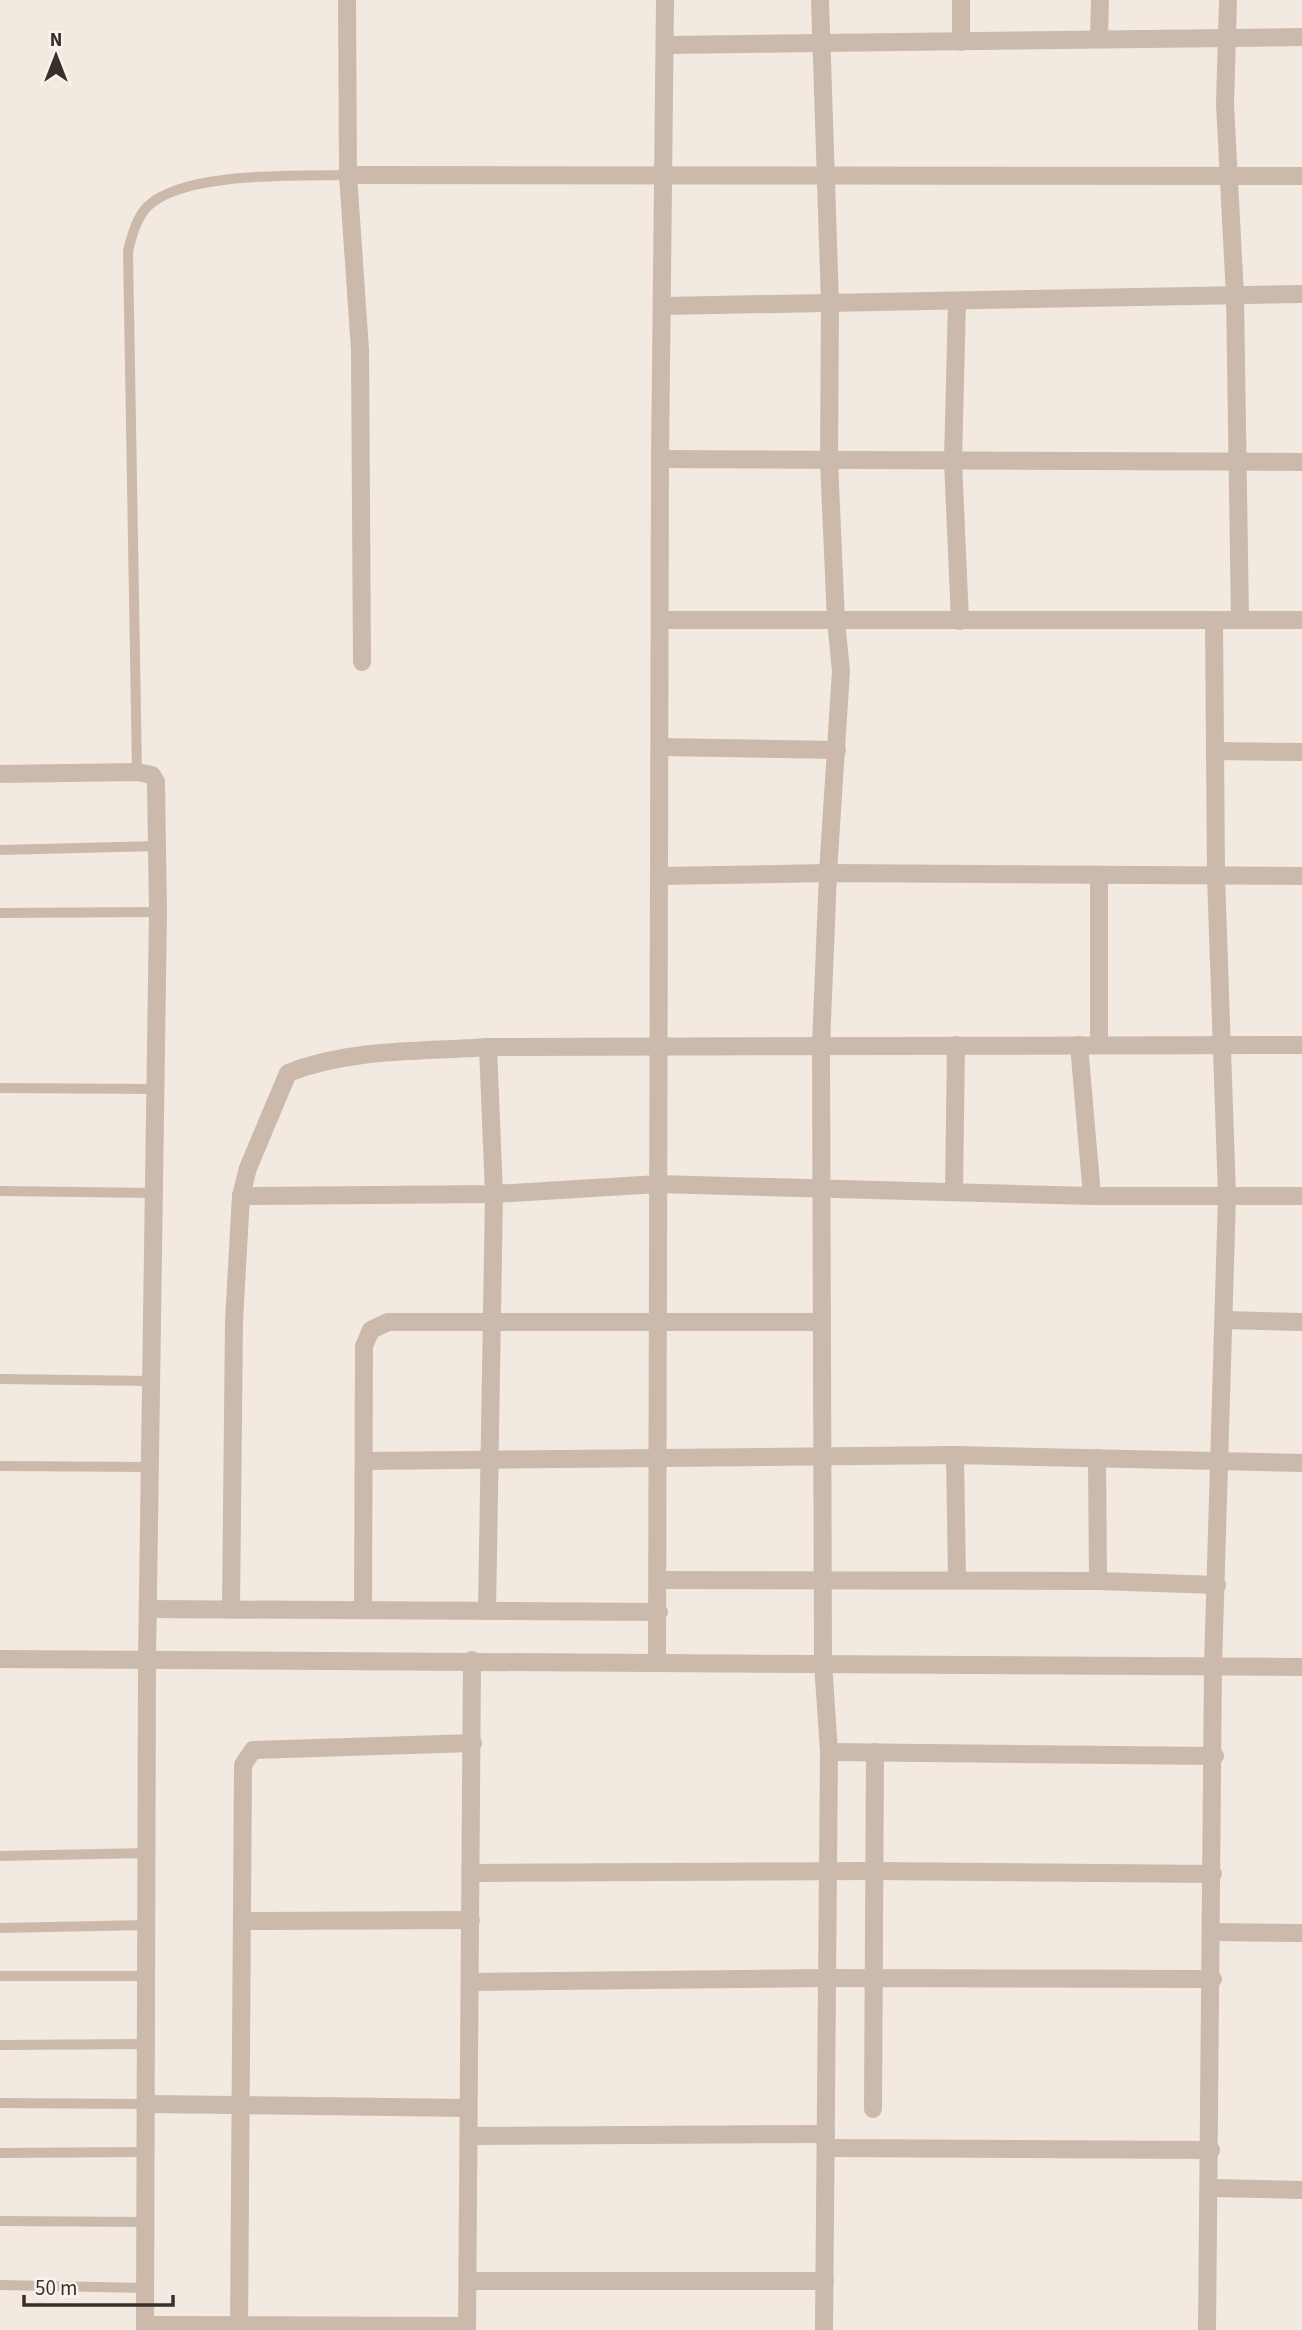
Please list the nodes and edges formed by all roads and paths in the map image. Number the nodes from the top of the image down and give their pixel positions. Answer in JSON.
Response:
{"nodes":[{"id":1,"x":348,"y":0,"type":"edge"},
{"id":2,"x":665,"y":0,"type":"edge"},
{"id":3,"x":820,"y":0,"type":"edge"},
{"id":4,"x":961,"y":0,"type":"edge"},
{"id":5,"x":1100,"y":0,"type":"edge"},
{"id":6,"x":1228,"y":0,"type":"edge"},
{"id":7,"x":1100,"y":37,"type":"junction"},
{"id":8,"x":1227,"y":37,"type":"junction"},
{"id":9,"x":1302,"y":37,"type":"edge"},
{"id":10,"x":821,"y":42,"type":"junction"},
{"id":11,"x":961,"y":42,"type":"junction"},
{"id":12,"x":666,"y":45,"type":"junction"},
{"id":13,"x":348,"y":175,"type":"junction"},
{"id":14,"x":664,"y":176,"type":"junction"},
{"id":15,"x":1227,"y":176,"type":"junction"},
{"id":16,"x":1302,"y":176,"type":"edge"},
{"id":17,"x":825,"y":177,"type":"junction"},
{"id":18,"x":1302,"y":294,"type":"edge"},
{"id":19,"x":1235,"y":296,"type":"junction"},
{"id":20,"x":957,"y":301,"type":"junction"},
{"id":21,"x":830,"y":303,"type":"junction"},
{"id":22,"x":663,"y":306,"type":"junction"},
{"id":23,"x":660,"y":459,"type":"junction"},
{"id":24,"x":829,"y":461,"type":"junction"},
{"id":25,"x":953,"y":461,"type":"junction"},
{"id":26,"x":1239,"y":462,"type":"junction"},
{"id":27,"x":1302,"y":462,"type":"edge"},
{"id":28,"x":661,"y":620,"type":"junction"},
{"id":29,"x":1214,"y":620,"type":"junction"},
{"id":30,"x":1240,"y":620,"type":"junction"},
{"id":31,"x":1302,"y":620,"type":"edge"},
{"id":32,"x":836,"y":621,"type":"junction"},
{"id":33,"x":960,"y":621,"type":"junction"},
{"id":34,"x":362,"y":662,"type":"dead end"},
{"id":35,"x":661,"y":747,"type":"junction"},
{"id":36,"x":837,"y":750,"type":"junction"},
{"id":37,"x":1214,"y":751,"type":"junction"},
{"id":38,"x":1302,"y":752,"type":"edge"},
{"id":39,"x":137,"y":772,"type":"junction"},
{"id":40,"x":0,"y":774,"type":"edge"},
{"id":41,"x":158,"y":846,"type":"junction"},
{"id":42,"x":0,"y":849,"type":"edge"},
{"id":43,"x":828,"y":873,"type":"junction"},
{"id":44,"x":660,"y":876,"type":"junction"},
{"id":45,"x":1099,"y":876,"type":"junction"},
{"id":46,"x":1216,"y":876,"type":"junction"},
{"id":47,"x":1302,"y":876,"type":"edge"},
{"id":48,"x":158,"y":912,"type":"junction"},
{"id":49,"x":0,"y":914,"type":"edge"},
{"id":50,"x":1224,"y":1044,"type":"junction"},
{"id":51,"x":660,"y":1045,"type":"junction"},
{"id":52,"x":821,"y":1045,"type":"junction"},
{"id":53,"x":956,"y":1045,"type":"junction"},
{"id":54,"x":1079,"y":1045,"type":"junction"},
{"id":55,"x":1099,"y":1045,"type":"junction"},
{"id":56,"x":1302,"y":1045,"type":"edge"},
{"id":57,"x":488,"y":1046,"type":"junction"},
{"id":58,"x":0,"y":1088,"type":"edge"},
{"id":59,"x":155,"y":1089,"type":"junction"},
{"id":60,"x":658,"y":1184,"type":"junction"},
{"id":61,"x":820,"y":1190,"type":"junction"},
{"id":62,"x":954,"y":1190,"type":"junction"},
{"id":63,"x":0,"y":1191,"type":"edge"},
{"id":64,"x":154,"y":1193,"type":"junction"},
{"id":65,"x":494,"y":1194,"type":"junction"},
{"id":66,"x":241,"y":1196,"type":"junction"},
{"id":67,"x":1092,"y":1196,"type":"junction"},
{"id":68,"x":1227,"y":1196,"type":"junction"},
{"id":69,"x":1302,"y":1196,"type":"edge"},
{"id":70,"x":1224,"y":1320,"type":"junction"},
{"id":71,"x":492,"y":1322,"type":"junction"},
{"id":72,"x":660,"y":1322,"type":"junction"},
{"id":73,"x":820,"y":1322,"type":"junction"},
{"id":74,"x":1302,"y":1322,"type":"edge"},
{"id":75,"x":0,"y":1379,"type":"edge"},
{"id":76,"x":152,"y":1381,"type":"junction"},
{"id":77,"x":955,"y":1455,"type":"junction"},
{"id":78,"x":824,"y":1457,"type":"junction"},
{"id":79,"x":1097,"y":1458,"type":"junction"},
{"id":80,"x":489,"y":1460,"type":"junction"},
{"id":81,"x":660,"y":1460,"type":"junction"},
{"id":82,"x":364,"y":1461,"type":"junction"},
{"id":83,"x":1218,"y":1463,"type":"junction"},
{"id":84,"x":1302,"y":1463,"type":"edge"},
{"id":85,"x":0,"y":1466,"type":"edge"},
{"id":86,"x":150,"y":1467,"type":"junction"},
{"id":87,"x":659,"y":1580,"type":"junction"},
{"id":88,"x":824,"y":1580,"type":"junction"},
{"id":89,"x":957,"y":1580,"type":"junction"},
{"id":90,"x":1098,"y":1581,"type":"junction"},
{"id":91,"x":1217,"y":1585,"type":"junction"},
{"id":92,"x":231,"y":1608,"type":"junction"},
{"id":93,"x":149,"y":1609,"type":"junction"},
{"id":94,"x":363,"y":1610,"type":"junction"},
{"id":95,"x":487,"y":1611,"type":"junction"},
{"id":96,"x":659,"y":1612,"type":"junction"},
{"id":97,"x":0,"y":1659,"type":"edge"},
{"id":98,"x":147,"y":1660,"type":"junction"},
{"id":99,"x":472,"y":1660,"type":"junction"},
{"id":100,"x":657,"y":1661,"type":"junction"},
{"id":101,"x":823,"y":1663,"type":"junction"},
{"id":102,"x":1213,"y":1666,"type":"junction"},
{"id":103,"x":1302,"y":1667,"type":"edge"},
{"id":104,"x":473,"y":1743,"type":"junction"},
{"id":105,"x":828,"y":1752,"type":"junction"},
{"id":106,"x":875,"y":1752,"type":"junction"},
{"id":107,"x":1214,"y":1756,"type":"junction"},
{"id":108,"x":148,"y":1853,"type":"junction"},
{"id":109,"x":0,"y":1856,"type":"edge"},
{"id":110,"x":826,"y":1871,"type":"junction"},
{"id":111,"x":873,"y":1871,"type":"junction"},
{"id":112,"x":473,"y":1872,"type":"junction"},
{"id":113,"x":1213,"y":1874,"type":"junction"},
{"id":114,"x":471,"y":1920,"type":"junction"},
{"id":115,"x":243,"y":1921,"type":"junction"},
{"id":116,"x":147,"y":1926,"type":"junction"},
{"id":117,"x":0,"y":1928,"type":"edge"},
{"id":118,"x":1213,"y":1932,"type":"junction"},
{"id":119,"x":1302,"y":1933,"type":"edge"},
{"id":120,"x":0,"y":1976,"type":"edge"},
{"id":121,"x":147,"y":1976,"type":"junction"},
{"id":122,"x":828,"y":1978,"type":"junction"},
{"id":123,"x":874,"y":1979,"type":"junction"},
{"id":124,"x":1213,"y":1979,"type":"junction"},
{"id":125,"x":470,"y":1982,"type":"junction"},
{"id":126,"x":147,"y":2044,"type":"junction"},
{"id":127,"x":0,"y":2045,"type":"edge"},
{"id":128,"x":0,"y":2103,"type":"edge"},
{"id":129,"x":146,"y":2104,"type":"junction"},
{"id":130,"x":242,"y":2105,"type":"junction"},
{"id":131,"x":468,"y":2108,"type":"junction"},
{"id":132,"x":873,"y":2109,"type":"dead end"},
{"id":133,"x":469,"y":2136,"type":"junction"},
{"id":134,"x":826,"y":2141,"type":"junction"},
{"id":135,"x":1211,"y":2150,"type":"junction"},
{"id":136,"x":146,"y":2152,"type":"junction"},
{"id":137,"x":0,"y":2153,"type":"edge"},
{"id":138,"x":1211,"y":2188,"type":"junction"},
{"id":139,"x":1302,"y":2190,"type":"edge"},
{"id":140,"x":0,"y":2221,"type":"edge"},
{"id":141,"x":146,"y":2222,"type":"junction"},
{"id":142,"x":467,"y":2281,"type":"junction"},
{"id":143,"x":825,"y":2281,"type":"junction"},
{"id":144,"x":0,"y":2285,"type":"edge"},
{"id":145,"x":145,"y":2288,"type":"junction"},
{"id":146,"x":145,"y":2327,"type":"edge"},
{"id":147,"x":239,"y":2327,"type":"edge"},
{"id":148,"x":467,"y":2328,"type":"edge"},
{"id":149,"x":824,"y":2330,"type":"edge"},
{"id":150,"x":1207,"y":2330,"type":"edge"}],
"edges":[{"from":1,"to":13,"type":"street"},
{"from":2,"to":12,"type":"street"},
{"from":3,"to":10,"type":"street"},
{"from":4,"to":11,"type":"street"},
{"from":5,"to":7,"type":"street"},
{"from":6,"to":8,"type":"street"},
{"from":7,"to":8,"type":"street"},
{"from":7,"to":11,"type":"street"},
{"from":8,"to":9,"type":"street"},
{"from":8,"to":15,"type":"street"},
{"from":10,"to":11,"type":"street"},
{"from":10,"to":12,"type":"street"},
{"from":10,"to":17,"type":"street"},
{"from":12,"to":14,"type":"street"},
{"from":13,"to":14,"type":"street"},
{"from":13,"to":34,"type":"street"},
{"from":13,"to":39,"type":"lane"},
{"from":14,"to":17,"type":"street"},
{"from":14,"to":22,"type":"street"},
{"from":15,"to":16,"type":"street"},
{"from":15,"to":17,"type":"street"},
{"from":15,"to":19,"type":"street"},
{"from":17,"to":21,"type":"street"},
{"from":18,"to":19,"type":"street"},
{"from":19,"to":20,"type":"street"},
{"from":19,"to":26,"type":"street"},
{"from":20,"to":21,"type":"street"},
{"from":20,"to":25,"type":"street"},
{"from":21,"to":22,"type":"street"},
{"from":21,"to":24,"type":"street"},
{"from":22,"to":23,"type":"street"},
{"from":23,"to":24,"type":"street"},
{"from":23,"to":28,"type":"street"},
{"from":24,"to":25,"type":"street"},
{"from":24,"to":32,"type":"street"},
{"from":25,"to":26,"type":"street"},
{"from":25,"to":33,"type":"street"},
{"from":26,"to":27,"type":"street"},
{"from":26,"to":30,"type":"street"},
{"from":28,"to":32,"type":"street"},
{"from":28,"to":35,"type":"street"},
{"from":29,"to":30,"type":"street"},
{"from":29,"to":33,"type":"street"},
{"from":29,"to":37,"type":"street"},
{"from":30,"to":31,"type":"street"},
{"from":32,"to":33,"type":"street"},
{"from":32,"to":36,"type":"street"},
{"from":35,"to":36,"type":"street"},
{"from":35,"to":44,"type":"street"},
{"from":36,"to":43,"type":"street"},
{"from":37,"to":38,"type":"street"},
{"from":37,"to":46,"type":"street"},
{"from":39,"to":40,"type":"street"},
{"from":39,"to":41,"type":"street"},
{"from":41,"to":42,"type":"lane"},
{"from":41,"to":48,"type":"street"},
{"from":43,"to":44,"type":"street"},
{"from":43,"to":45,"type":"street"},
{"from":43,"to":52,"type":"street"},
{"from":44,"to":51,"type":"street"},
{"from":45,"to":46,"type":"street"},
{"from":45,"to":55,"type":"street"},
{"from":46,"to":47,"type":"street"},
{"from":46,"to":50,"type":"street"},
{"from":48,"to":49,"type":"lane"},
{"from":48,"to":59,"type":"street"},
{"from":50,"to":55,"type":"street"},
{"from":50,"to":56,"type":"street"},
{"from":50,"to":68,"type":"street"},
{"from":51,"to":52,"type":"street"},
{"from":51,"to":57,"type":"street"},
{"from":51,"to":60,"type":"street"},
{"from":52,"to":53,"type":"street"},
{"from":52,"to":61,"type":"street"},
{"from":53,"to":54,"type":"street"},
{"from":53,"to":62,"type":"street"},
{"from":54,"to":55,"type":"street"},
{"from":54,"to":67,"type":"street"},
{"from":57,"to":65,"type":"street"},
{"from":57,"to":66,"type":"street"},
{"from":58,"to":59,"type":"lane"},
{"from":59,"to":64,"type":"street"},
{"from":60,"to":61,"type":"street"},
{"from":60,"to":65,"type":"street"},
{"from":60,"to":72,"type":"street"},
{"from":61,"to":62,"type":"street"},
{"from":61,"to":73,"type":"street"},
{"from":62,"to":67,"type":"street"},
{"from":63,"to":64,"type":"lane"},
{"from":64,"to":76,"type":"street"},
{"from":65,"to":66,"type":"street"},
{"from":65,"to":71,"type":"street"},
{"from":66,"to":92,"type":"street"},
{"from":67,"to":68,"type":"street"},
{"from":68,"to":69,"type":"street"},
{"from":68,"to":70,"type":"street"},
{"from":70,"to":74,"type":"street"},
{"from":70,"to":83,"type":"street"},
{"from":71,"to":72,"type":"street"},
{"from":71,"to":80,"type":"street"},
{"from":71,"to":82,"type":"street"},
{"from":72,"to":73,"type":"street"},
{"from":72,"to":81,"type":"street"},
{"from":73,"to":78,"type":"street"},
{"from":75,"to":76,"type":"lane"},
{"from":76,"to":86,"type":"street"},
{"from":77,"to":78,"type":"street"},
{"from":77,"to":79,"type":"street"},
{"from":77,"to":89,"type":"street"},
{"from":78,"to":81,"type":"street"},
{"from":78,"to":88,"type":"street"},
{"from":79,"to":83,"type":"street"},
{"from":79,"to":90,"type":"street"},
{"from":80,"to":81,"type":"street"},
{"from":80,"to":82,"type":"street"},
{"from":80,"to":95,"type":"street"},
{"from":81,"to":87,"type":"street"},
{"from":82,"to":94,"type":"street"},
{"from":83,"to":84,"type":"street"},
{"from":83,"to":91,"type":"street"},
{"from":85,"to":86,"type":"lane"},
{"from":86,"to":93,"type":"street"},
{"from":87,"to":88,"type":"street"},
{"from":87,"to":96,"type":"street"},
{"from":88,"to":89,"type":"street"},
{"from":88,"to":101,"type":"street"},
{"from":89,"to":90,"type":"street"},
{"from":90,"to":91,"type":"street"},
{"from":91,"to":102,"type":"street"},
{"from":92,"to":93,"type":"street"},
{"from":92,"to":94,"type":"street"},
{"from":93,"to":98,"type":"street"},
{"from":94,"to":95,"type":"street"},
{"from":95,"to":96,"type":"street"},
{"from":96,"to":100,"type":"street"},
{"from":97,"to":98,"type":"street"},
{"from":98,"to":99,"type":"street"},
{"from":98,"to":108,"type":"street"},
{"from":99,"to":100,"type":"street"},
{"from":99,"to":104,"type":"street"},
{"from":100,"to":101,"type":"street"},
{"from":101,"to":102,"type":"street"},
{"from":101,"to":105,"type":"street"},
{"from":102,"to":103,"type":"street"},
{"from":102,"to":107,"type":"street"},
{"from":104,"to":112,"type":"street"},
{"from":104,"to":115,"type":"street"},
{"from":105,"to":106,"type":"street"},
{"from":105,"to":110,"type":"street"},
{"from":106,"to":107,"type":"street"},
{"from":106,"to":111,"type":"street"},
{"from":107,"to":113,"type":"street"},
{"from":108,"to":109,"type":"lane"},
{"from":108,"to":116,"type":"street"},
{"from":110,"to":111,"type":"street"},
{"from":110,"to":112,"type":"street"},
{"from":110,"to":122,"type":"street"},
{"from":111,"to":113,"type":"street"},
{"from":111,"to":123,"type":"street"},
{"from":112,"to":114,"type":"street"},
{"from":113,"to":118,"type":"street"},
{"from":114,"to":115,"type":"street"},
{"from":114,"to":125,"type":"street"},
{"from":115,"to":130,"type":"street"},
{"from":116,"to":117,"type":"lane"},
{"from":116,"to":121,"type":"street"},
{"from":118,"to":119,"type":"street"},
{"from":118,"to":124,"type":"street"},
{"from":120,"to":121,"type":"lane"},
{"from":121,"to":126,"type":"street"},
{"from":122,"to":123,"type":"street"},
{"from":122,"to":125,"type":"street"},
{"from":122,"to":134,"type":"street"},
{"from":123,"to":124,"type":"street"},
{"from":123,"to":132,"type":"street"},
{"from":124,"to":135,"type":"street"},
{"from":125,"to":131,"type":"street"},
{"from":126,"to":127,"type":"lane"},
{"from":126,"to":129,"type":"street"},
{"from":128,"to":129,"type":"lane"},
{"from":129,"to":130,"type":"street"},
{"from":129,"to":136,"type":"street"},
{"from":130,"to":131,"type":"street"},
{"from":130,"to":147,"type":"street"},
{"from":131,"to":133,"type":"street"},
{"from":133,"to":134,"type":"street"},
{"from":133,"to":142,"type":"street"},
{"from":134,"to":135,"type":"street"},
{"from":134,"to":143,"type":"street"},
{"from":135,"to":138,"type":"street"},
{"from":136,"to":137,"type":"lane"},
{"from":136,"to":141,"type":"street"},
{"from":138,"to":139,"type":"street"},
{"from":138,"to":150,"type":"street"},
{"from":140,"to":141,"type":"lane"},
{"from":141,"to":145,"type":"street"},
{"from":142,"to":143,"type":"street"},
{"from":142,"to":148,"type":"street"},
{"from":143,"to":149,"type":"street"},
{"from":144,"to":145,"type":"lane"},
{"from":145,"to":146,"type":"street"},
{"from":146,"to":147,"type":"street"},
{"from":147,"to":148,"type":"street"}]}
